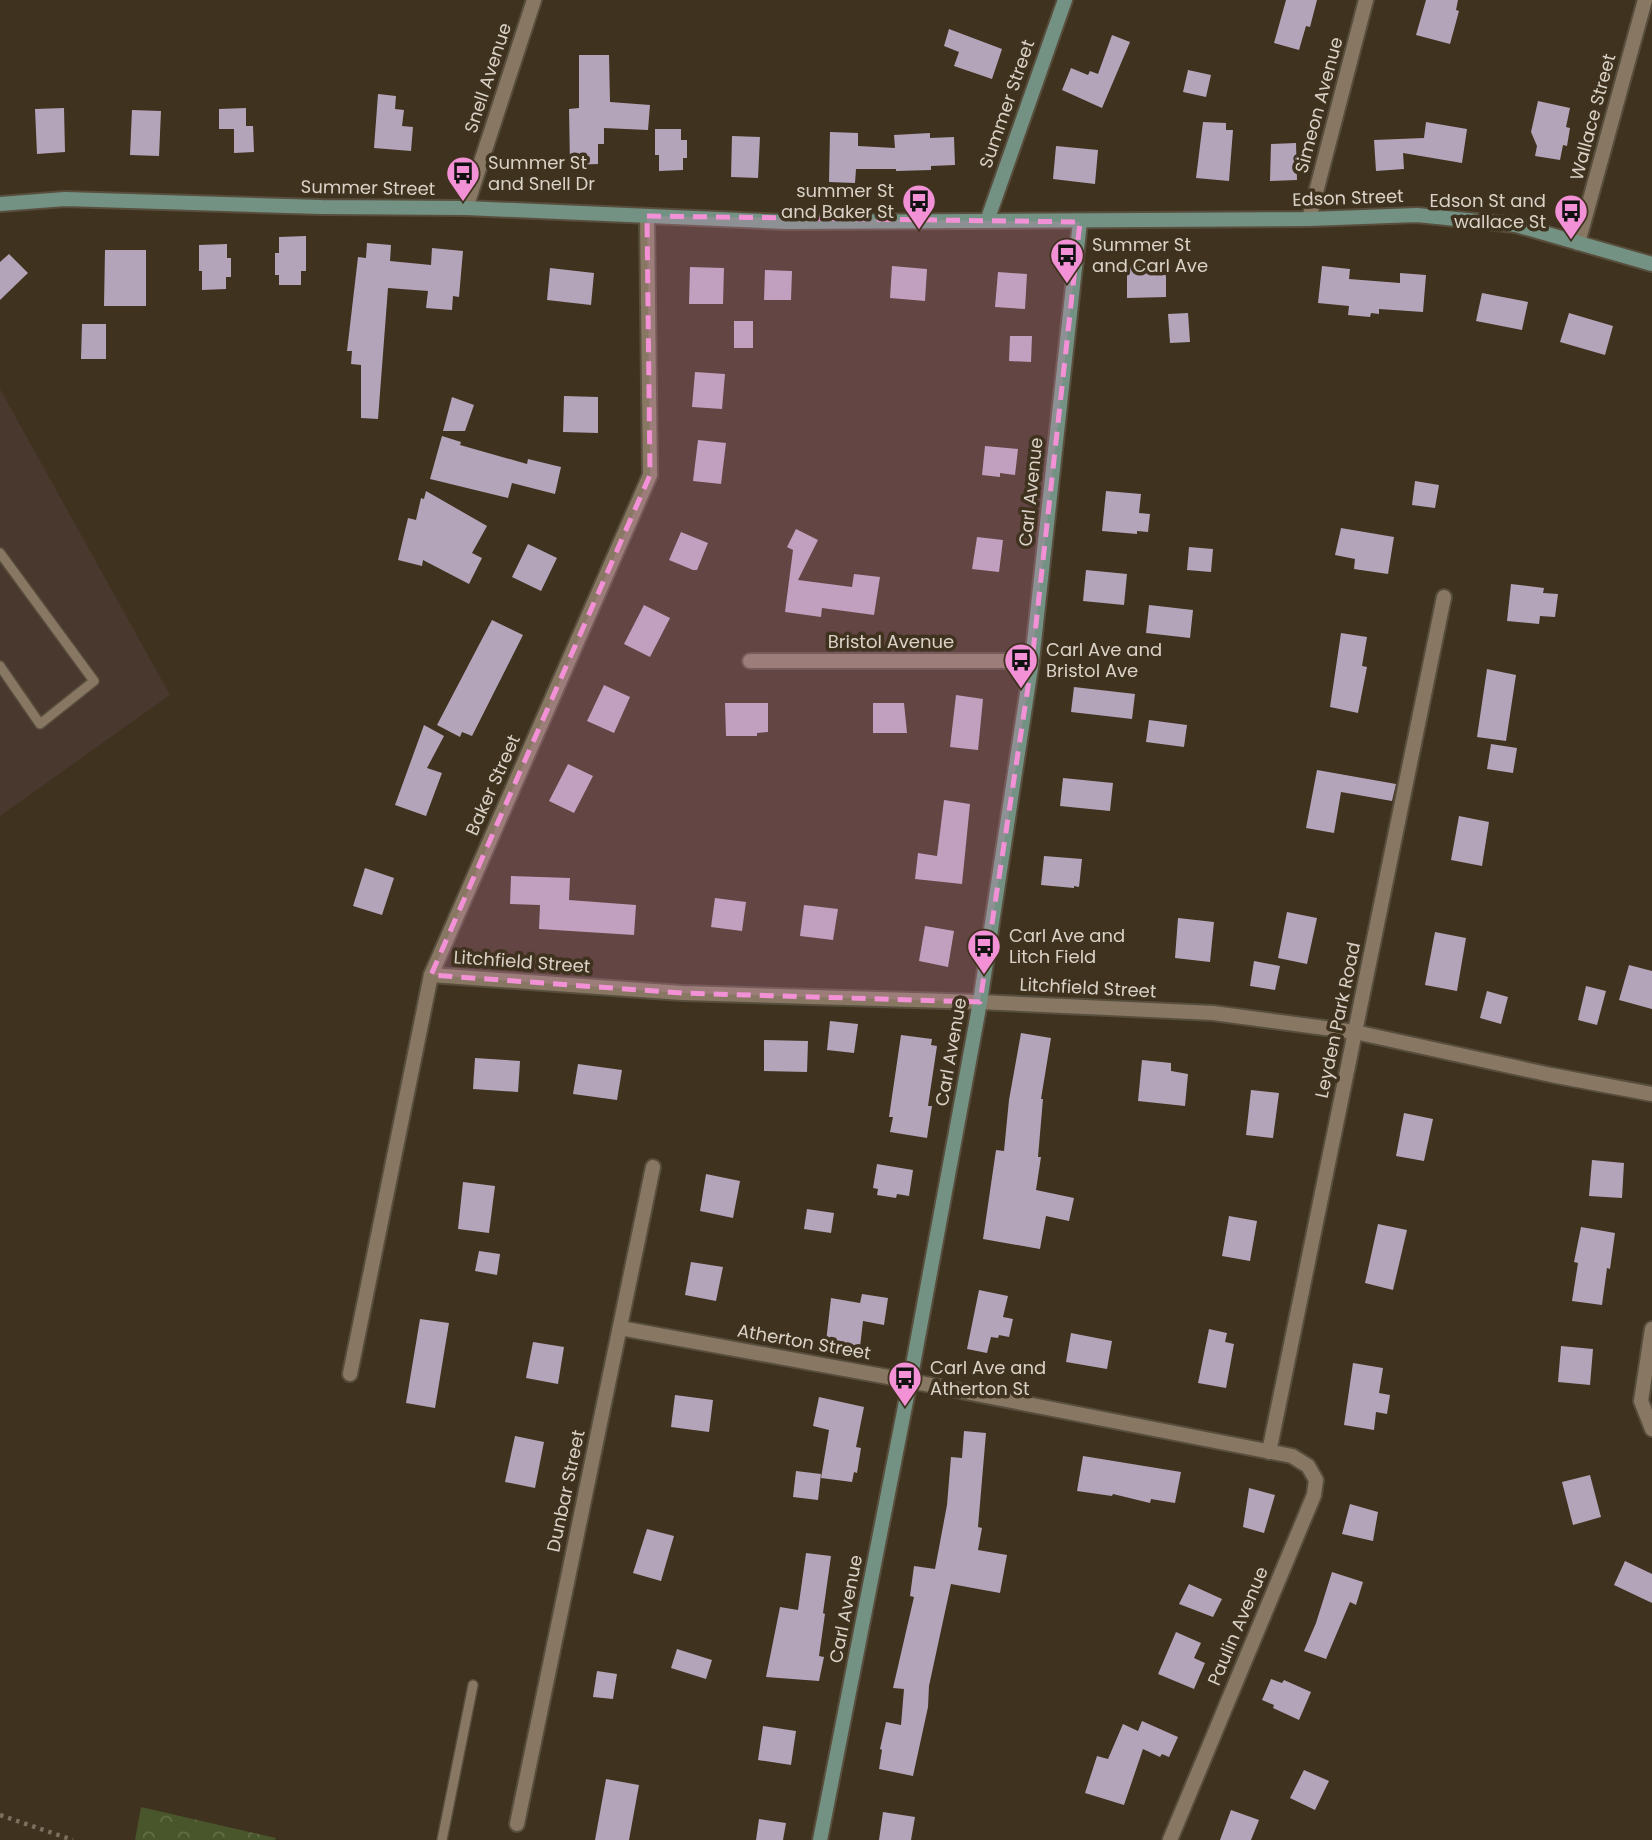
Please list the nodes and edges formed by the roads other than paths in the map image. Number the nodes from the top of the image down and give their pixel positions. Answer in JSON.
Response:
{"nodes":[{"id":1,"x":534,"y":0,"type":"edge"},
{"id":2,"x":1065,"y":0,"type":"edge"},
{"id":3,"x":1366,"y":0,"type":"edge"},
{"id":4,"x":1645,"y":0,"type":"edge"},
{"id":5,"x":0,"y":204,"type":"edge"},
{"id":6,"x":466,"y":208,"type":"junction"},
{"id":7,"x":647,"y":216,"type":"junction"},
{"id":8,"x":1309,"y":219,"type":"junction"},
{"id":9,"x":987,"y":221,"type":"junction"},
{"id":10,"x":1080,"y":222,"type":"junction"},
{"id":11,"x":1578,"y":243,"type":"junction"},
{"id":12,"x":1652,"y":264,"type":"edge"},
{"id":13,"x":0,"y":553,"type":"edge"},
{"id":14,"x":1444,"y":597,"type":"dead end"},
{"id":15,"x":750,"y":661,"type":"dead end"},
{"id":16,"x":1032,"y":661,"type":"junction"},
{"id":17,"x":0,"y":666,"type":"edge"},
{"id":18,"x":431,"y":975,"type":"junction"},
{"id":19,"x":980,"y":1002,"type":"junction"},
{"id":20,"x":1355,"y":1032,"type":"junction"},
{"id":21,"x":1652,"y":1094,"type":"edge"},
{"id":22,"x":653,"y":1167,"type":"dead end"},
{"id":23,"x":620,"y":1328,"type":"junction"},
{"id":24,"x":1652,"y":1329,"type":"edge"},
{"id":25,"x":350,"y":1374,"type":"dead end"},
{"id":26,"x":911,"y":1381,"type":"junction"},
{"id":27,"x":1652,"y":1429,"type":"edge"},
{"id":28,"x":1269,"y":1452,"type":"junction"},
{"id":29,"x":473,"y":1685,"type":"dead end"},
{"id":30,"x":517,"y":1824,"type":"dead end"},
{"id":31,"x":442,"y":1840,"type":"edge"},
{"id":32,"x":820,"y":1840,"type":"edge"},
{"id":33,"x":1170,"y":1840,"type":"edge"}],
"edges":[{"from":1,"to":6,"type":"street","name":"Snell Avenue"},
{"from":2,"to":9,"type":"street","name":"Summer Street"},
{"from":3,"to":8,"type":"street","name":"Simeon Avenue"},
{"from":4,"to":11,"type":"street","name":"Wallace Street"},
{"from":5,"to":6,"type":"street","name":"Summer Street"},
{"from":6,"to":7,"type":"street","name":"Summer Street"},
{"from":7,"to":9,"type":"street","name":"Summer Street"},
{"from":7,"to":18,"type":"street","name":"Baker Street"},
{"from":8,"to":10,"type":"street","name":"Edson Street"},
{"from":8,"to":11,"type":"street","name":"Edson Street"},
{"from":9,"to":10,"type":"street","name":"Summer Street"},
{"from":10,"to":16,"type":"street","name":"Carl Avenue"},
{"from":11,"to":12,"type":"street","name":"Edson Street"},
{"from":13,"to":17,"type":"lane"},
{"from":14,"to":20,"type":"street","name":"Leyden Park Road"},
{"from":15,"to":16,"type":"street","name":"Bristol Avenue"},
{"from":16,"to":19,"type":"street","name":"Carl Avenue"},
{"from":18,"to":19,"type":"street","name":"Litchfield Street"},
{"from":18,"to":25,"type":"street","name":"Baker Street"},
{"from":19,"to":20,"type":"street","name":"Litchfield Street"},
{"from":19,"to":26,"type":"street","name":"Carl Avenue"},
{"from":20,"to":21,"type":"street","name":"Litchfield Street"},
{"from":20,"to":28,"type":"street","name":"Leyden Park Road"},
{"from":22,"to":23,"type":"street","name":"Dunbar Street"},
{"from":23,"to":26,"type":"street","name":"Atherton Street"},
{"from":23,"to":30,"type":"street","name":"Dunbar Street"},
{"from":24,"to":27,"type":"street"},
{"from":26,"to":28,"type":"street","name":"Atherton Street"},
{"from":26,"to":32,"type":"street","name":"Carl Avenue"},
{"from":28,"to":33,"type":"street","name":"Paulin Avenue"},
{"from":29,"to":31,"type":"lane"}]}
